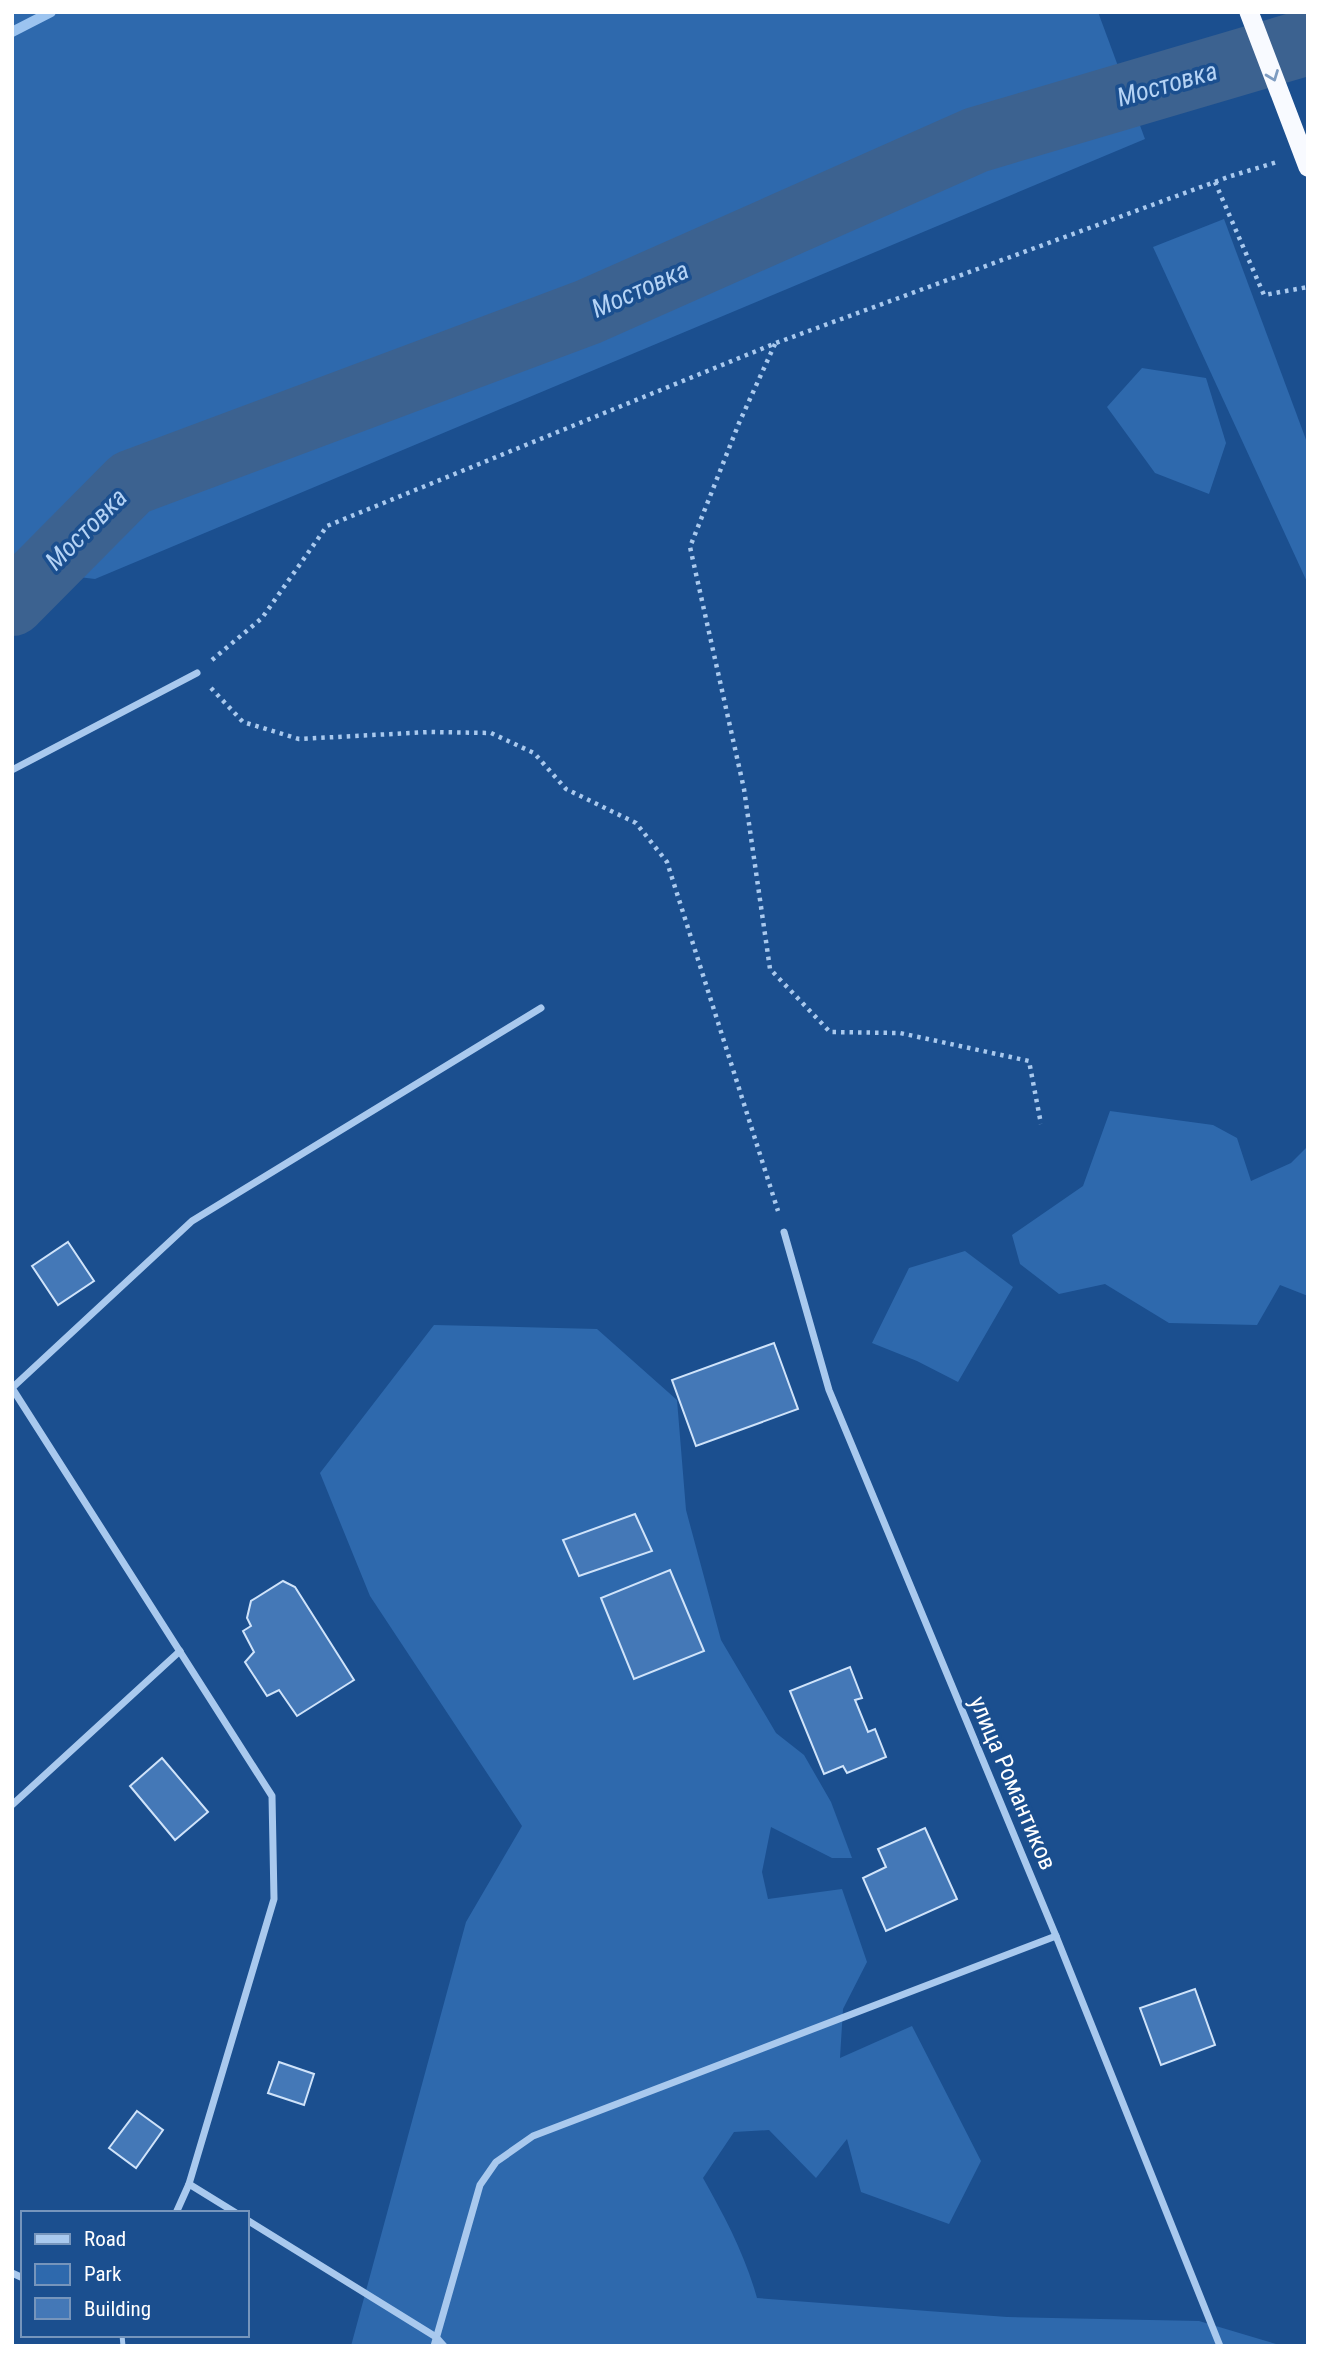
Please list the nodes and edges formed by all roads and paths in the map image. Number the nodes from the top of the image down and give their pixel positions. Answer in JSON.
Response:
{"nodes":[{"id":1,"x":1249,"y":12,"type":"edge"},
{"id":2,"x":1282,"y":160,"type":"dead end"},
{"id":3,"x":1308,"y":167,"type":"edge"},
{"id":4,"x":1215,"y":182,"type":"junction"},
{"id":5,"x":1308,"y":288,"type":"edge"},
{"id":6,"x":776,"y":343,"type":"junction"},
{"id":7,"x":197,"y":673,"type":"junction"},
{"id":8,"x":12,"y":770,"type":"edge"},
{"id":9,"x":541,"y":1008,"type":"dead end"},
{"id":10,"x":1041,"y":1124,"type":"dead end"},
{"id":11,"x":784,"y":1231,"type":"joint"},
{"id":12,"x":12,"y":1388,"type":"edge"},
{"id":13,"x":180,"y":1651,"type":"junction"},
{"id":14,"x":12,"y":1805,"type":"edge"},
{"id":15,"x":1056,"y":1936,"type":"junction"},
{"id":16,"x":189,"y":2184,"type":"junction"},
{"id":17,"x":177,"y":2211,"type":"edge"},
{"id":18,"x":233,"y":2211,"type":"edge"},
{"id":19,"x":248,"y":2221,"type":"edge"},
{"id":20,"x":436,"y":2337,"type":"junction"},
{"id":21,"x":434,"y":2346,"type":"edge"},
{"id":22,"x":444,"y":2346,"type":"edge"},
{"id":23,"x":1220,"y":2346,"type":"edge"}],
"edges":[{"from":1,"to":3,"type":"highway","one_way":true,"bridge":true},
{"from":2,"to":4,"type":"path"},
{"from":4,"to":5,"type":"path"},
{"from":4,"to":6,"type":"path"},
{"from":6,"to":7,"type":"path"},
{"from":6,"to":10,"type":"path"},
{"from":7,"to":8,"type":"street"},
{"from":7,"to":11,"type":"path"},
{"from":9,"to":12,"type":"street"},
{"from":11,"to":15,"type":"street","name":"улица Романтиков"},
{"from":12,"to":13,"type":"street"},
{"from":13,"to":14,"type":"street"},
{"from":13,"to":16,"type":"street"},
{"from":15,"to":20,"type":"street"},
{"from":15,"to":23,"type":"street","name":"улица Романтиков"},
{"from":16,"to":17,"type":"street"},
{"from":16,"to":18,"type":"street"},
{"from":19,"to":20,"type":"street"},
{"from":20,"to":21,"type":"street"},
{"from":20,"to":22,"type":"street"}]}
